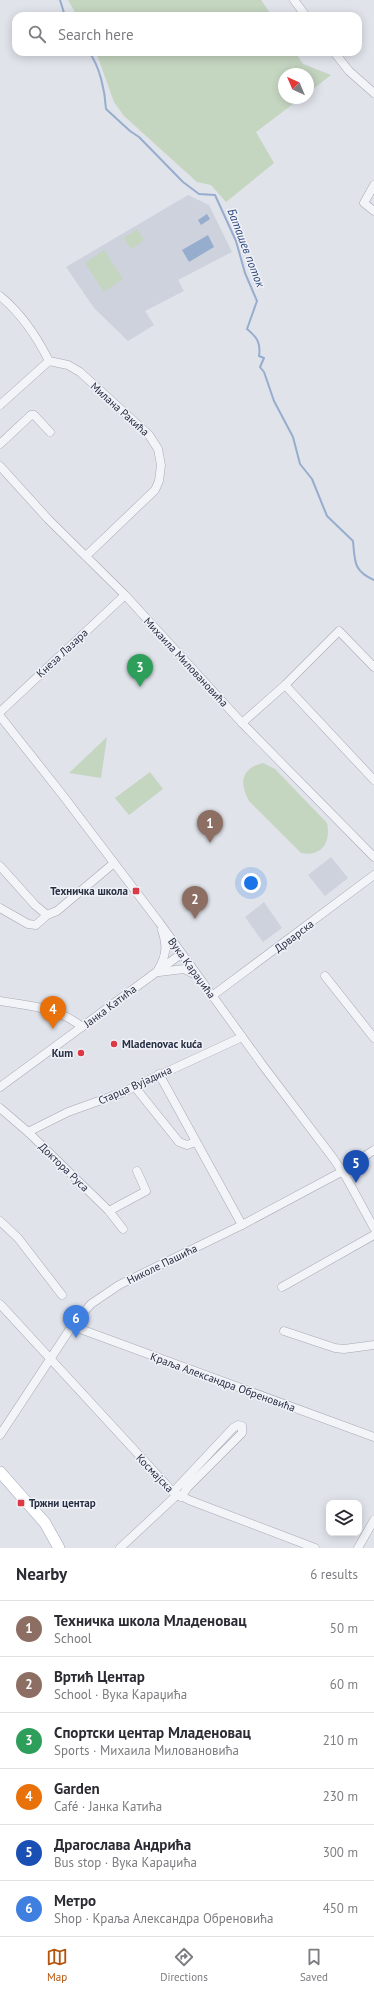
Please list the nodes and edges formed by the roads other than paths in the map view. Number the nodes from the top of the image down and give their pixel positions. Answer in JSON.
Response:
{"nodes":[{"id":1,"x":294,"y":0,"type":"edge"},
{"id":2,"x":303,"y":12,"type":"edge"},
{"id":3,"x":337,"y":56,"type":"edge"},
{"id":4,"x":374,"y":93,"type":"edge"},
{"id":5,"x":374,"y":185,"type":"edge"},
{"id":6,"x":374,"y":211,"type":"edge"},
{"id":7,"x":0,"y":296,"type":"edge"},
{"id":8,"x":49,"y":360,"type":"junction"},
{"id":9,"x":0,"y":405,"type":"edge"},
{"id":10,"x":50,"y":432,"type":"dead end"},
{"id":11,"x":0,"y":444,"type":"edge"},
{"id":12,"x":0,"y":466,"type":"edge"},
{"id":13,"x":86,"y":556,"type":"junction"},
{"id":14,"x":125,"y":595,"type":"junction"},
{"id":15,"x":374,"y":667,"type":"edge"},
{"id":16,"x":285,"y":685,"type":"junction"},
{"id":17,"x":0,"y":712,"type":"edge"},
{"id":18,"x":0,"y":716,"type":"edge"},
{"id":19,"x":242,"y":723,"type":"junction"},
{"id":20,"x":374,"y":780,"type":"edge"},
{"id":21,"x":374,"y":857,"type":"edge"},
{"id":22,"x":114,"y":862,"type":"junction"},
{"id":23,"x":0,"y":866,"type":"edge"},
{"id":24,"x":374,"y":875,"type":"edge"},
{"id":25,"x":0,"y":908,"type":"edge"},
{"id":26,"x":47,"y":915,"type":"junction"},
{"id":27,"x":159,"y":922,"type":"junction"},
{"id":28,"x":182,"y":954,"type":"junction"},
{"id":29,"x":157,"y":972,"type":"junction"},
{"id":30,"x":198,"y":976,"type":"junction"},
{"id":31,"x":325,"y":976,"type":"dead end"},
{"id":32,"x":212,"y":996,"type":"junction"},
{"id":33,"x":0,"y":1001,"type":"edge"},
{"id":34,"x":82,"y":1027,"type":"junction"},
{"id":35,"x":242,"y":1037,"type":"junction"},
{"id":36,"x":374,"y":1038,"type":"edge"},
{"id":37,"x":159,"y":1074,"type":"junction"},
{"id":38,"x":134,"y":1086,"type":"junction"},
{"id":39,"x":0,"y":1087,"type":"edge"},
{"id":40,"x":0,"y":1108,"type":"edge"},
{"id":41,"x":28,"y":1132,"type":"junction"},
{"id":42,"x":196,"y":1142,"type":"junction"},
{"id":43,"x":374,"y":1150,"type":"edge"},
{"id":44,"x":138,"y":1171,"type":"dead end"},
{"id":45,"x":343,"y":1171,"type":"junction"},
{"id":46,"x":109,"y":1211,"type":"junction"},
{"id":47,"x":0,"y":1221,"type":"edge"},
{"id":48,"x":242,"y":1225,"type":"junction"},
{"id":49,"x":374,"y":1228,"type":"edge"},
{"id":50,"x":123,"y":1229,"type":"dead end"},
{"id":51,"x":374,"y":1235,"type":"edge"},
{"id":52,"x":282,"y":1287,"type":"dead end"},
{"id":53,"x":62,"y":1295,"type":"dead end"},
{"id":54,"x":0,"y":1304,"type":"edge"},
{"id":55,"x":72,"y":1326,"type":"junction"},
{"id":56,"x":284,"y":1331,"type":"dead end"},
{"id":57,"x":374,"y":1345,"type":"edge"},
{"id":58,"x":50,"y":1360,"type":"junction"},
{"id":59,"x":0,"y":1435,"type":"edge"},
{"id":60,"x":374,"y":1437,"type":"edge"},
{"id":61,"x":0,"y":1472,"type":"edge"},
{"id":62,"x":177,"y":1494,"type":"junction"},
{"id":63,"x":374,"y":1520,"type":"edge"},
{"id":64,"x":144,"y":1526,"type":"junction"},
{"id":65,"x":59,"y":1548,"type":"edge"},
{"id":66,"x":120,"y":1548,"type":"edge"},
{"id":67,"x":128,"y":1548,"type":"edge"},
{"id":68,"x":315,"y":1548,"type":"edge"},
{"id":69,"x":358,"y":1548,"type":"edge"}],
"edges":[{"from":1,"to":2,"type":"street"},
{"from":3,"to":4,"type":"street"},
{"from":5,"to":6,"type":"street"},
{"from":7,"to":8,"type":"street"},
{"from":8,"to":9,"type":"street"},
{"from":8,"to":13,"type":"street","name":"Милана Ракића"},
{"from":10,"to":11,"type":"street"},
{"from":12,"to":13,"type":"street","name":"Михаила Миловановића"},
{"from":13,"to":14,"type":"street","name":"Михаила Миловановића"},
{"from":14,"to":17,"type":"street","name":"Кнеза Лазара"},
{"from":14,"to":19,"type":"street","name":"Михаила Миловановића"},
{"from":15,"to":16,"type":"street"},
{"from":16,"to":19,"type":"street"},
{"from":16,"to":20,"type":"street"},
{"from":18,"to":22,"type":"street","name":"Вука Караџића"},
{"from":19,"to":21,"type":"street","name":"Михаила Миловановића"},
{"from":22,"to":26,"type":"street"},
{"from":22,"to":27,"type":"street","name":"Вука Караџића"},
{"from":23,"to":26,"type":"street"},
{"from":24,"to":32,"type":"street","name":"Дрварска"},
{"from":25,"to":26,"type":"street"},
{"from":27,"to":28,"type":"street","name":"Вука Караџића"},
{"from":27,"to":29,"type":"street"},
{"from":28,"to":29,"type":"street","name":"Јанка Катића"},
{"from":28,"to":30,"type":"street","name":"Вука Караџића"},
{"from":29,"to":30,"type":"street"},
{"from":29,"to":34,"type":"street","name":"Јанка Катића"},
{"from":30,"to":32,"type":"street","name":"Вука Караџића"},
{"from":31,"to":36,"type":"street"},
{"from":32,"to":35,"type":"street","name":"Вука Караџића"},
{"from":33,"to":34,"type":"street"},
{"from":34,"to":39,"type":"street","name":"Јанка Катића"},
{"from":35,"to":37,"type":"street","name":"Старца Вујадина"},
{"from":35,"to":45,"type":"street","name":"Вука Караџића"},
{"from":37,"to":38,"type":"street","name":"Старца Вујадина"},
{"from":37,"to":42,"type":"street"},
{"from":38,"to":41,"type":"street","name":"Старца Вујадина"},
{"from":38,"to":42,"type":"street"},
{"from":40,"to":41,"type":"street","name":"Доктора Руса"},
{"from":41,"to":46,"type":"street","name":"Доктора Руса"},
{"from":42,"to":48,"type":"street"},
{"from":43,"to":45,"type":"street","name":"Николе Пашића"},
{"from":44,"to":46,"type":"street"},
{"from":45,"to":48,"type":"street","name":"Николе Пашића"},
{"from":45,"to":49,"type":"street","name":"Вука Караџића"},
{"from":46,"to":50,"type":"street","name":"Доктора Руса"},
{"from":47,"to":53,"type":"street"},
{"from":48,"to":55,"type":"street","name":"Николе Пашића"},
{"from":51,"to":52,"type":"street"},
{"from":54,"to":58,"type":"street"},
{"from":55,"to":58,"type":"street","name":"Николе Пашића"},
{"from":55,"to":60,"type":"street","name":"Краља Александра Обреновића"},
{"from":56,"to":57,"type":"street"},
{"from":58,"to":59,"type":"street","name":"Николе Пашића"},
{"from":58,"to":62,"type":"street","name":"Космајска"},
{"from":61,"to":65,"type":"main road"},
{"from":62,"to":62,"type":"street"},
{"from":62,"to":64,"type":"street"},
{"from":62,"to":68,"type":"street","name":"Космајска"},
{"from":63,"to":69,"type":"street"},
{"from":64,"to":66,"type":"street"},
{"from":64,"to":67,"type":"street"}]}
